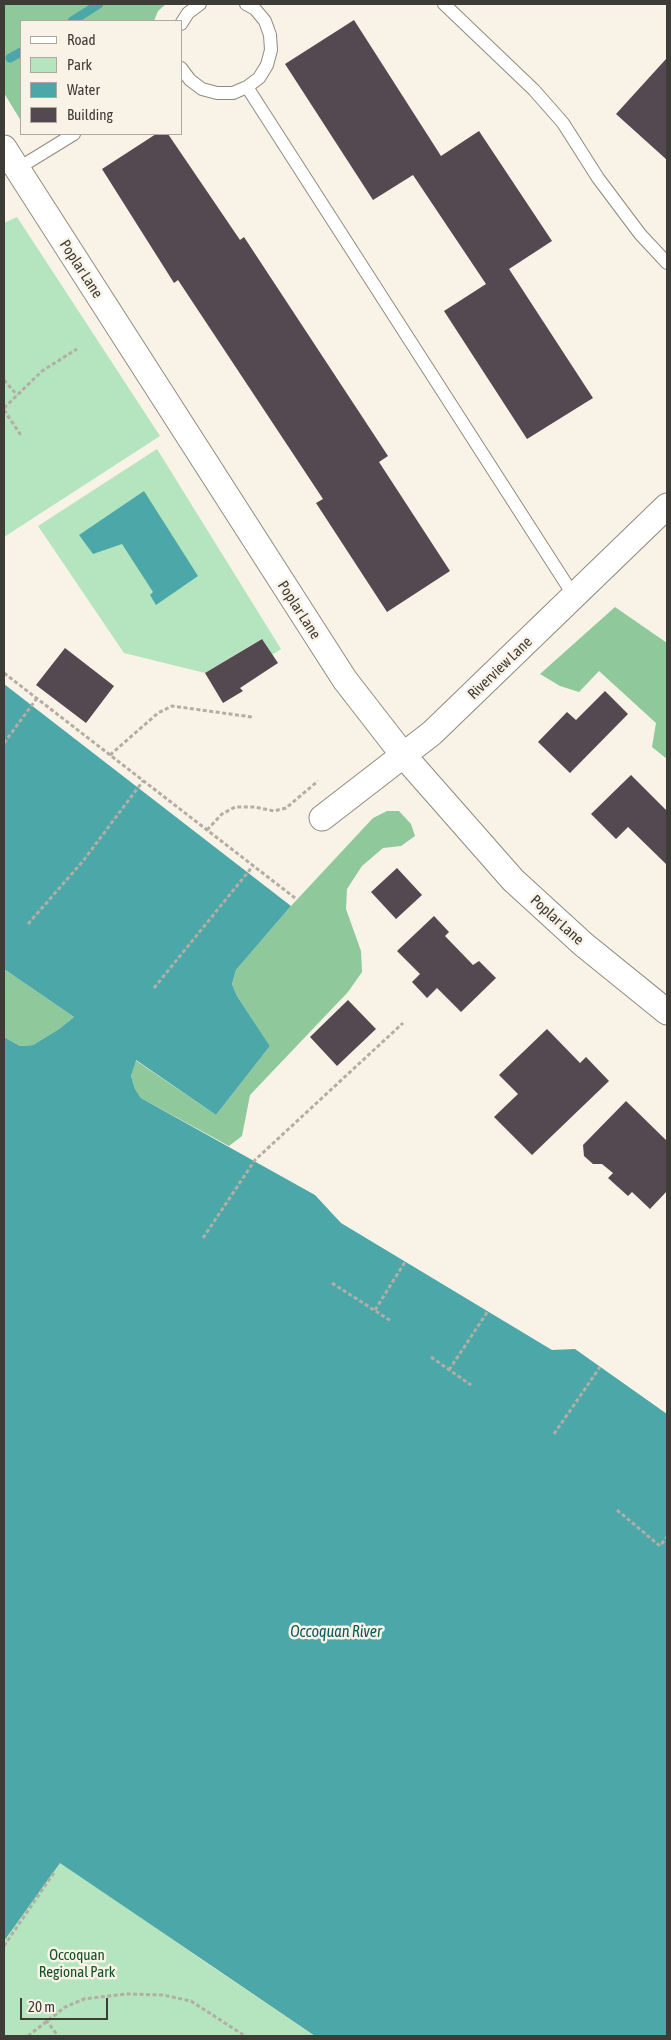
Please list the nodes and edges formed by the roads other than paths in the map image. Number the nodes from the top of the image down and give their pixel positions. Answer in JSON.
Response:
{"nodes":[{"id":1,"x":200,"y":4,"type":"edge"},
{"id":2,"x":246,"y":4,"type":"edge"},
{"id":3,"x":444,"y":4,"type":"edge"},
{"id":4,"x":182,"y":22,"type":"edge"},
{"id":5,"x":182,"y":69,"type":"edge"},
{"id":6,"x":247,"y":87,"type":"junction"},
{"id":7,"x":72,"y":135,"type":"edge"},
{"id":8,"x":4,"y":148,"type":"edge"},
{"id":9,"x":17,"y":169,"type":"junction"},
{"id":10,"x":667,"y":263,"type":"edge"},
{"id":11,"x":667,"y":506,"type":"edge"},
{"id":12,"x":574,"y":596,"type":"junction"},
{"id":13,"x":404,"y":756,"type":"junction"},
{"id":14,"x":322,"y":818,"type":"dead end"},
{"id":15,"x":667,"y":1012,"type":"edge"}],
"edges":[{"from":1,"to":4,"type":"lane"},
{"from":2,"to":6,"type":"lane"},
{"from":3,"to":10,"type":"lane"},
{"from":5,"to":6,"type":"lane"},
{"from":6,"to":12,"type":"lane"},
{"from":7,"to":9,"type":"lane"},
{"from":8,"to":9,"type":"street","name":"Poplar Lane"},
{"from":9,"to":13,"type":"street","name":"Poplar Lane"},
{"from":11,"to":12,"type":"street","name":"Riverview Lane"},
{"from":12,"to":13,"type":"street","name":"Riverview Lane"},
{"from":13,"to":14,"type":"street","name":"Riverview Lane"},
{"from":13,"to":15,"type":"street","name":"Poplar Lane"}]}
